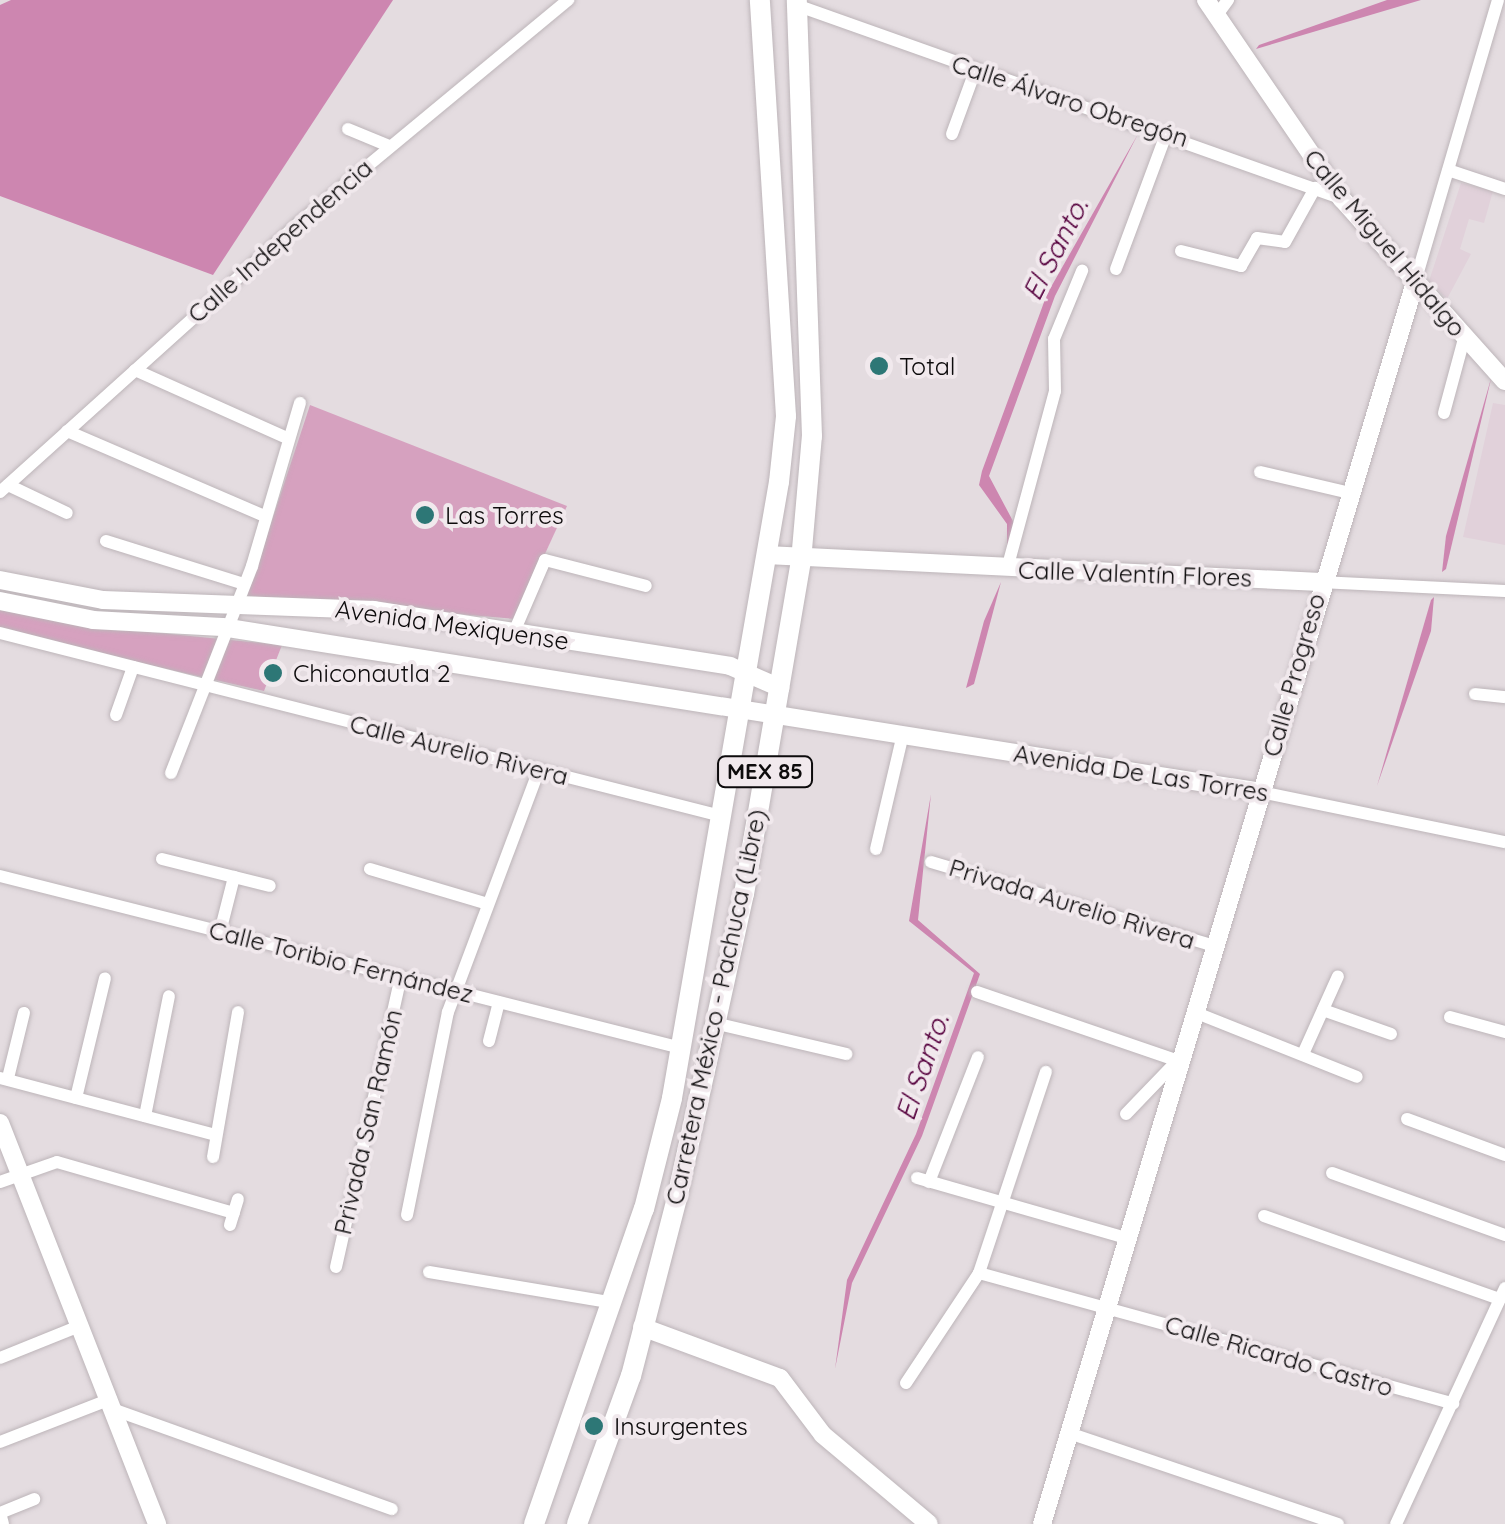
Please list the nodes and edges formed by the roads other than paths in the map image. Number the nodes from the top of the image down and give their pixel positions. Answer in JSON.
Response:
{"nodes":[{"id":1,"x":568,"y":0,"type":"edge"},
{"id":2,"x":760,"y":0,"type":"edge"},
{"id":3,"x":1498,"y":0,"type":"edge"},
{"id":4,"x":796,"y":3,"type":"edge"},
{"id":5,"x":1217,"y":5,"type":"edge"},
{"id":6,"x":975,"y":71,"type":"junction"},
{"id":7,"x":348,"y":130,"type":"dead end"},
{"id":8,"x":1166,"y":132,"type":"junction"},
{"id":9,"x":952,"y":134,"type":"dead end"},
{"id":10,"x":388,"y":146,"type":"junction"},
{"id":11,"x":1450,"y":171,"type":"junction"},
{"id":12,"x":1315,"y":188,"type":"junction"},
{"id":13,"x":1505,"y":189,"type":"edge"},
{"id":14,"x":1342,"y":199,"type":"junction"},
{"id":15,"x":1181,"y":250,"type":"dead end"},
{"id":16,"x":1116,"y":269,"type":"dead end"},
{"id":17,"x":1082,"y":271,"type":"dead end"},
{"id":18,"x":1415,"y":282,"type":"junction"},
{"id":19,"x":1464,"y":339,"type":"junction"},
{"id":20,"x":136,"y":370,"type":"junction"},
{"id":21,"x":1505,"y":381,"type":"edge"},
{"id":22,"x":300,"y":403,"type":"dead end"},
{"id":23,"x":1444,"y":413,"type":"dead end"},
{"id":24,"x":68,"y":431,"type":"junction"},
{"id":25,"x":286,"y":437,"type":"junction"},
{"id":26,"x":1260,"y":472,"type":"dead end"},
{"id":27,"x":4,"y":489,"type":"edge"},
{"id":28,"x":1346,"y":492,"type":"junction"},
{"id":29,"x":67,"y":513,"type":"dead end"},
{"id":30,"x":264,"y":516,"type":"junction"},
{"id":31,"x":106,"y":541,"type":"dead end"},
{"id":32,"x":766,"y":554,"type":"junction"},
{"id":33,"x":801,"y":561,"type":"junction"},
{"id":34,"x":1007,"y":569,"type":"junction"},
{"id":35,"x":0,"y":580,"type":"edge"},
{"id":36,"x":1320,"y":582,"type":"junction"},
{"id":37,"x":244,"y":584,"type":"junction"},
{"id":38,"x":646,"y":586,"type":"dead end"},
{"id":39,"x":1505,"y":591,"type":"edge"},
{"id":40,"x":0,"y":601,"type":"edge"},
{"id":41,"x":234,"y":604,"type":"junction"},
{"id":42,"x":222,"y":627,"type":"junction"},
{"id":43,"x":514,"y":632,"type":"junction"},
{"id":44,"x":0,"y":634,"type":"edge"},
{"id":45,"x":133,"y":666,"type":"junction"},
{"id":46,"x":745,"y":672,"type":"junction"},
{"id":47,"x":202,"y":684,"type":"junction"},
{"id":48,"x":780,"y":688,"type":"junction"},
{"id":49,"x":1476,"y":694,"type":"dead end"},
{"id":50,"x":1505,"y":697,"type":"edge"},
{"id":51,"x":738,"y":708,"type":"junction"},
{"id":52,"x":774,"y":714,"type":"junction"},
{"id":53,"x":116,"y":716,"type":"dead end"},
{"id":54,"x":903,"y":734,"type":"junction"},
{"id":55,"x":539,"y":770,"type":"junction"},
{"id":56,"x":170,"y":773,"type":"dead end"},
{"id":57,"x":1261,"y":792,"type":"junction"},
{"id":58,"x":717,"y":814,"type":"junction"},
{"id":59,"x":1505,"y":842,"type":"edge"},
{"id":60,"x":876,"y":849,"type":"dead end"},
{"id":61,"x":162,"y":859,"type":"dead end"},
{"id":62,"x":931,"y":862,"type":"dead end"},
{"id":63,"x":370,"y":869,"type":"dead end"},
{"id":64,"x":0,"y":876,"type":"edge"},
{"id":65,"x":234,"y":877,"type":"junction"},
{"id":66,"x":270,"y":886,"type":"dead end"},
{"id":67,"x":488,"y":904,"type":"junction"},
{"id":68,"x":220,"y":932,"type":"junction"},
{"id":69,"x":1214,"y":946,"type":"junction"},
{"id":70,"x":1338,"y":976,"type":"dead end"},
{"id":71,"x":105,"y":978,"type":"dead end"},
{"id":72,"x":401,"y":978,"type":"junction"},
{"id":73,"x":456,"y":991,"type":"junction"},
{"id":74,"x":977,"y":992,"type":"dead end"},
{"id":75,"x":169,"y":996,"type":"dead end"},
{"id":76,"x":499,"y":1002,"type":"junction"},
{"id":77,"x":1324,"y":1010,"type":"junction"},
{"id":78,"x":238,"y":1012,"type":"dead end"},
{"id":79,"x":1194,"y":1012,"type":"junction"},
{"id":80,"x":24,"y":1013,"type":"dead end"},
{"id":81,"x":1450,"y":1017,"type":"dead end"},
{"id":82,"x":714,"y":1023,"type":"junction"},
{"id":83,"x":1505,"y":1032,"type":"edge"},
{"id":84,"x":1391,"y":1034,"type":"dead end"},
{"id":85,"x":489,"y":1041,"type":"dead end"},
{"id":86,"x":681,"y":1048,"type":"junction"},
{"id":87,"x":846,"y":1054,"type":"dead end"},
{"id":88,"x":1304,"y":1054,"type":"junction"},
{"id":89,"x":978,"y":1057,"type":"dead end"},
{"id":90,"x":1178,"y":1062,"type":"junction"},
{"id":91,"x":1046,"y":1072,"type":"dead end"},
{"id":92,"x":1357,"y":1077,"type":"dead end"},
{"id":93,"x":4,"y":1078,"type":"edge"},
{"id":94,"x":76,"y":1098,"type":"junction"},
{"id":95,"x":1126,"y":1114,"type":"dead end"},
{"id":96,"x":144,"y":1116,"type":"junction"},
{"id":97,"x":1407,"y":1119,"type":"dead end"},
{"id":98,"x":0,"y":1122,"type":"edge"},
{"id":99,"x":216,"y":1135,"type":"junction"},
{"id":100,"x":1505,"y":1155,"type":"edge"},
{"id":101,"x":213,"y":1157,"type":"dead end"},
{"id":102,"x":21,"y":1174,"type":"junction"},
{"id":103,"x":1332,"y":1174,"type":"dead end"},
{"id":104,"x":0,"y":1182,"type":"edge"},
{"id":105,"x":996,"y":1202,"type":"junction"},
{"id":106,"x":234,"y":1212,"type":"dead end"},
{"id":107,"x":407,"y":1215,"type":"dead end"},
{"id":108,"x":1264,"y":1216,"type":"dead end"},
{"id":109,"x":1505,"y":1235,"type":"edge"},
{"id":110,"x":1126,"y":1238,"type":"junction"},
{"id":111,"x":336,"y":1267,"type":"dead end"},
{"id":112,"x":429,"y":1272,"type":"dead end"},
{"id":113,"x":978,"y":1273,"type":"junction"},
{"id":114,"x":1502,"y":1294,"type":"edge"},
{"id":115,"x":614,"y":1303,"type":"junction"},
{"id":116,"x":1106,"y":1308,"type":"junction"},
{"id":117,"x":82,"y":1325,"type":"junction"},
{"id":118,"x":642,"y":1327,"type":"junction"},
{"id":119,"x":0,"y":1358,"type":"edge"},
{"id":120,"x":906,"y":1383,"type":"dead end"},
{"id":121,"x":113,"y":1404,"type":"junction"},
{"id":122,"x":1453,"y":1404,"type":"junction"},
{"id":123,"x":1069,"y":1433,"type":"junction"},
{"id":124,"x":0,"y":1442,"type":"edge"},
{"id":125,"x":34,"y":1499,"type":"dead end"},
{"id":126,"x":392,"y":1509,"type":"dead end"},
{"id":127,"x":923,"y":1522,"type":"edge"},
{"id":128,"x":3,"y":1524,"type":"edge"},
{"id":129,"x":157,"y":1524,"type":"edge"},
{"id":130,"x":534,"y":1524,"type":"edge"},
{"id":131,"x":577,"y":1524,"type":"edge"},
{"id":132,"x":1042,"y":1524,"type":"edge"},
{"id":133,"x":1338,"y":1524,"type":"edge"},
{"id":134,"x":1396,"y":1524,"type":"edge"}],
"edges":[{"from":1,"to":10,"type":"street","name":"Calle Independencia"},
{"from":2,"to":32,"type":"main road","name":"Carretera México - Pachuca (Libre)","number":"MEX 85"},
{"from":3,"to":11,"type":"street","name":"Calle Progreso"},
{"from":4,"to":6,"type":"street","name":"Calle Álvaro Obregón"},
{"from":4,"to":33,"type":"main road","name":"Carretera México - Pachuca (Libre)","number":"MEX 85"},
{"from":5,"to":14,"type":"street","name":"Calle Miguel Hidalgo"},
{"from":6,"to":8,"type":"street","name":"Calle Álvaro Obregón"},
{"from":6,"to":9,"type":"street"},
{"from":7,"to":10,"type":"street"},
{"from":8,"to":12,"type":"street","name":"Calle Álvaro Obregón"},
{"from":8,"to":16,"type":"street"},
{"from":10,"to":20,"type":"street","name":"Calle Independencia"},
{"from":11,"to":13,"type":"street"},
{"from":11,"to":18,"type":"street","name":"Calle Progreso"},
{"from":12,"to":14,"type":"street","name":"Calle Álvaro Obregón"},
{"from":12,"to":15,"type":"street"},
{"from":14,"to":18,"type":"street","name":"Calle Miguel Hidalgo"},
{"from":17,"to":34,"type":"street"},
{"from":18,"to":19,"type":"street","name":"Calle Miguel Hidalgo"},
{"from":18,"to":28,"type":"street","name":"Calle Progreso"},
{"from":19,"to":21,"type":"street","name":"Calle Miguel Hidalgo"},
{"from":19,"to":23,"type":"street"},
{"from":20,"to":24,"type":"street","name":"Calle Independencia"},
{"from":20,"to":25,"type":"street"},
{"from":22,"to":25,"type":"street"},
{"from":24,"to":27,"type":"street","name":"Calle Independencia"},
{"from":24,"to":30,"type":"street"},
{"from":25,"to":30,"type":"street"},
{"from":26,"to":28,"type":"street"},
{"from":27,"to":29,"type":"street"},
{"from":28,"to":36,"type":"street","name":"Calle Progreso"},
{"from":30,"to":37,"type":"street"},
{"from":31,"to":37,"type":"street"},
{"from":32,"to":33,"type":"street","name":"Calle Valentín Flores"},
{"from":32,"to":46,"type":"main road","name":"Carretera México - Pachuca (Libre)","number":"MEX 85"},
{"from":33,"to":34,"type":"street","name":"Calle Valentín Flores"},
{"from":33,"to":48,"type":"main road","name":"Carretera México - Pachuca (Libre)","number":"MEX 85"},
{"from":34,"to":36,"type":"street","name":"Calle Valentín Flores"},
{"from":35,"to":41,"type":"street","name":"Avenida Mexiquense"},
{"from":36,"to":39,"type":"street","name":"Calle Valentín Flores"},
{"from":36,"to":57,"type":"street","name":"Calle Progreso"},
{"from":37,"to":41,"type":"street"},
{"from":38,"to":43,"type":"street"},
{"from":40,"to":42,"type":"street","name":"Avenida Mexiquense"},
{"from":41,"to":42,"type":"street"},
{"from":41,"to":43,"type":"street","name":"Avenida Mexiquense"},
{"from":42,"to":47,"type":"street"},
{"from":42,"to":51,"type":"street","name":"Avenida Mexiquense"},
{"from":43,"to":46,"type":"street","name":"Avenida Mexiquense"},
{"from":44,"to":45,"type":"street","name":"Calle Aurelio Rivera"},
{"from":45,"to":47,"type":"street","name":"Calle Aurelio Rivera"},
{"from":45,"to":53,"type":"street"},
{"from":46,"to":48,"type":"street","name":"Avenida Mexiquense"},
{"from":46,"to":51,"type":"main road","name":"Carretera México - Pachuca (Libre)","number":"MEX 85"},
{"from":47,"to":55,"type":"street","name":"Calle Aurelio Rivera"},
{"from":47,"to":56,"type":"street"},
{"from":48,"to":52,"type":"main road","name":"Carretera México - Pachuca (Libre)","number":"MEX 85"},
{"from":49,"to":50,"type":"street"},
{"from":51,"to":52,"type":"street","name":"Avenida Mexiquense"},
{"from":51,"to":58,"type":"main road","name":"Carretera México - Pachuca (Libre)","number":"MEX 85"},
{"from":52,"to":54,"type":"street","name":"Avenida De Las Torres"},
{"from":52,"to":82,"type":"main road","name":"Carretera México - Pachuca (Libre)","number":"MEX 85"},
{"from":54,"to":57,"type":"street","name":"Avenida De Las Torres"},
{"from":54,"to":60,"type":"street"},
{"from":55,"to":58,"type":"street","name":"Calle Aurelio Rivera"},
{"from":55,"to":67,"type":"street"},
{"from":57,"to":59,"type":"street","name":"Avenida De Las Torres"},
{"from":57,"to":69,"type":"street","name":"Calle Progreso"},
{"from":58,"to":86,"type":"main road","name":"Carretera México - Pachuca (Libre)","number":"MEX 85"},
{"from":61,"to":65,"type":"street"},
{"from":62,"to":69,"type":"street","name":"Privada Aurelio Rivera"},
{"from":63,"to":67,"type":"street"},
{"from":64,"to":68,"type":"street","name":"Calle Toribio Fernández"},
{"from":65,"to":66,"type":"street"},
{"from":65,"to":68,"type":"street"},
{"from":67,"to":73,"type":"street"},
{"from":68,"to":72,"type":"street","name":"Calle Toribio Fernández"},
{"from":69,"to":79,"type":"street","name":"Calle Progreso"},
{"from":70,"to":77,"type":"street"},
{"from":71,"to":94,"type":"street"},
{"from":72,"to":73,"type":"street","name":"Calle Toribio Fernández"},
{"from":72,"to":111,"type":"street","name":"Privada San Ramón"},
{"from":73,"to":76,"type":"street","name":"Calle Toribio Fernández"},
{"from":73,"to":107,"type":"street"},
{"from":74,"to":90,"type":"street"},
{"from":75,"to":96,"type":"street"},
{"from":76,"to":85,"type":"street"},
{"from":76,"to":86,"type":"street","name":"Calle Toribio Fernández"},
{"from":77,"to":84,"type":"street"},
{"from":77,"to":88,"type":"street"},
{"from":78,"to":99,"type":"street"},
{"from":79,"to":88,"type":"street"},
{"from":79,"to":90,"type":"street","name":"Calle Progreso"},
{"from":80,"to":93,"type":"street"},
{"from":81,"to":83,"type":"street"},
{"from":82,"to":87,"type":"street"},
{"from":82,"to":118,"type":"main road","name":"Carretera México - Pachuca (Libre)","number":"MEX 85"},
{"from":86,"to":115,"type":"main road","name":"Carretera México - Pachuca (Libre)","number":"MEX 85"},
{"from":88,"to":92,"type":"street"},
{"from":89,"to":105,"type":"street"},
{"from":90,"to":95,"type":"street"},
{"from":90,"to":110,"type":"street","name":"Calle Progreso"},
{"from":91,"to":105,"type":"street"},
{"from":93,"to":94,"type":"street"},
{"from":94,"to":96,"type":"street"},
{"from":96,"to":99,"type":"street"},
{"from":97,"to":100,"type":"street"},
{"from":98,"to":102,"type":"street"},
{"from":99,"to":101,"type":"street"},
{"from":102,"to":104,"type":"street"},
{"from":102,"to":106,"type":"street"},
{"from":102,"to":117,"type":"street"},
{"from":103,"to":109,"type":"street"},
{"from":105,"to":110,"type":"street"},
{"from":105,"to":113,"type":"street"},
{"from":108,"to":114,"type":"street"},
{"from":110,"to":116,"type":"street","name":"Calle Progreso"},
{"from":112,"to":115,"type":"street"},
{"from":113,"to":116,"type":"street","name":"Calle Ricardo Castro"},
{"from":113,"to":120,"type":"street"},
{"from":114,"to":122,"type":"street"},
{"from":115,"to":130,"type":"main road","name":"Carretera México - Pachuca (Libre)","number":"MEX 85"},
{"from":116,"to":122,"type":"street","name":"Calle Ricardo Castro"},
{"from":116,"to":123,"type":"street","name":"Calle Progreso"},
{"from":117,"to":119,"type":"street"},
{"from":117,"to":121,"type":"street"},
{"from":118,"to":127,"type":"street"},
{"from":118,"to":131,"type":"main road","name":"Carretera México - Pachuca (Libre)","number":"MEX 85"},
{"from":121,"to":124,"type":"street"},
{"from":121,"to":126,"type":"street"},
{"from":121,"to":129,"type":"street"},
{"from":122,"to":134,"type":"street"},
{"from":123,"to":132,"type":"street","name":"Calle Progreso"},
{"from":123,"to":133,"type":"street"},
{"from":125,"to":128,"type":"street"}]}
